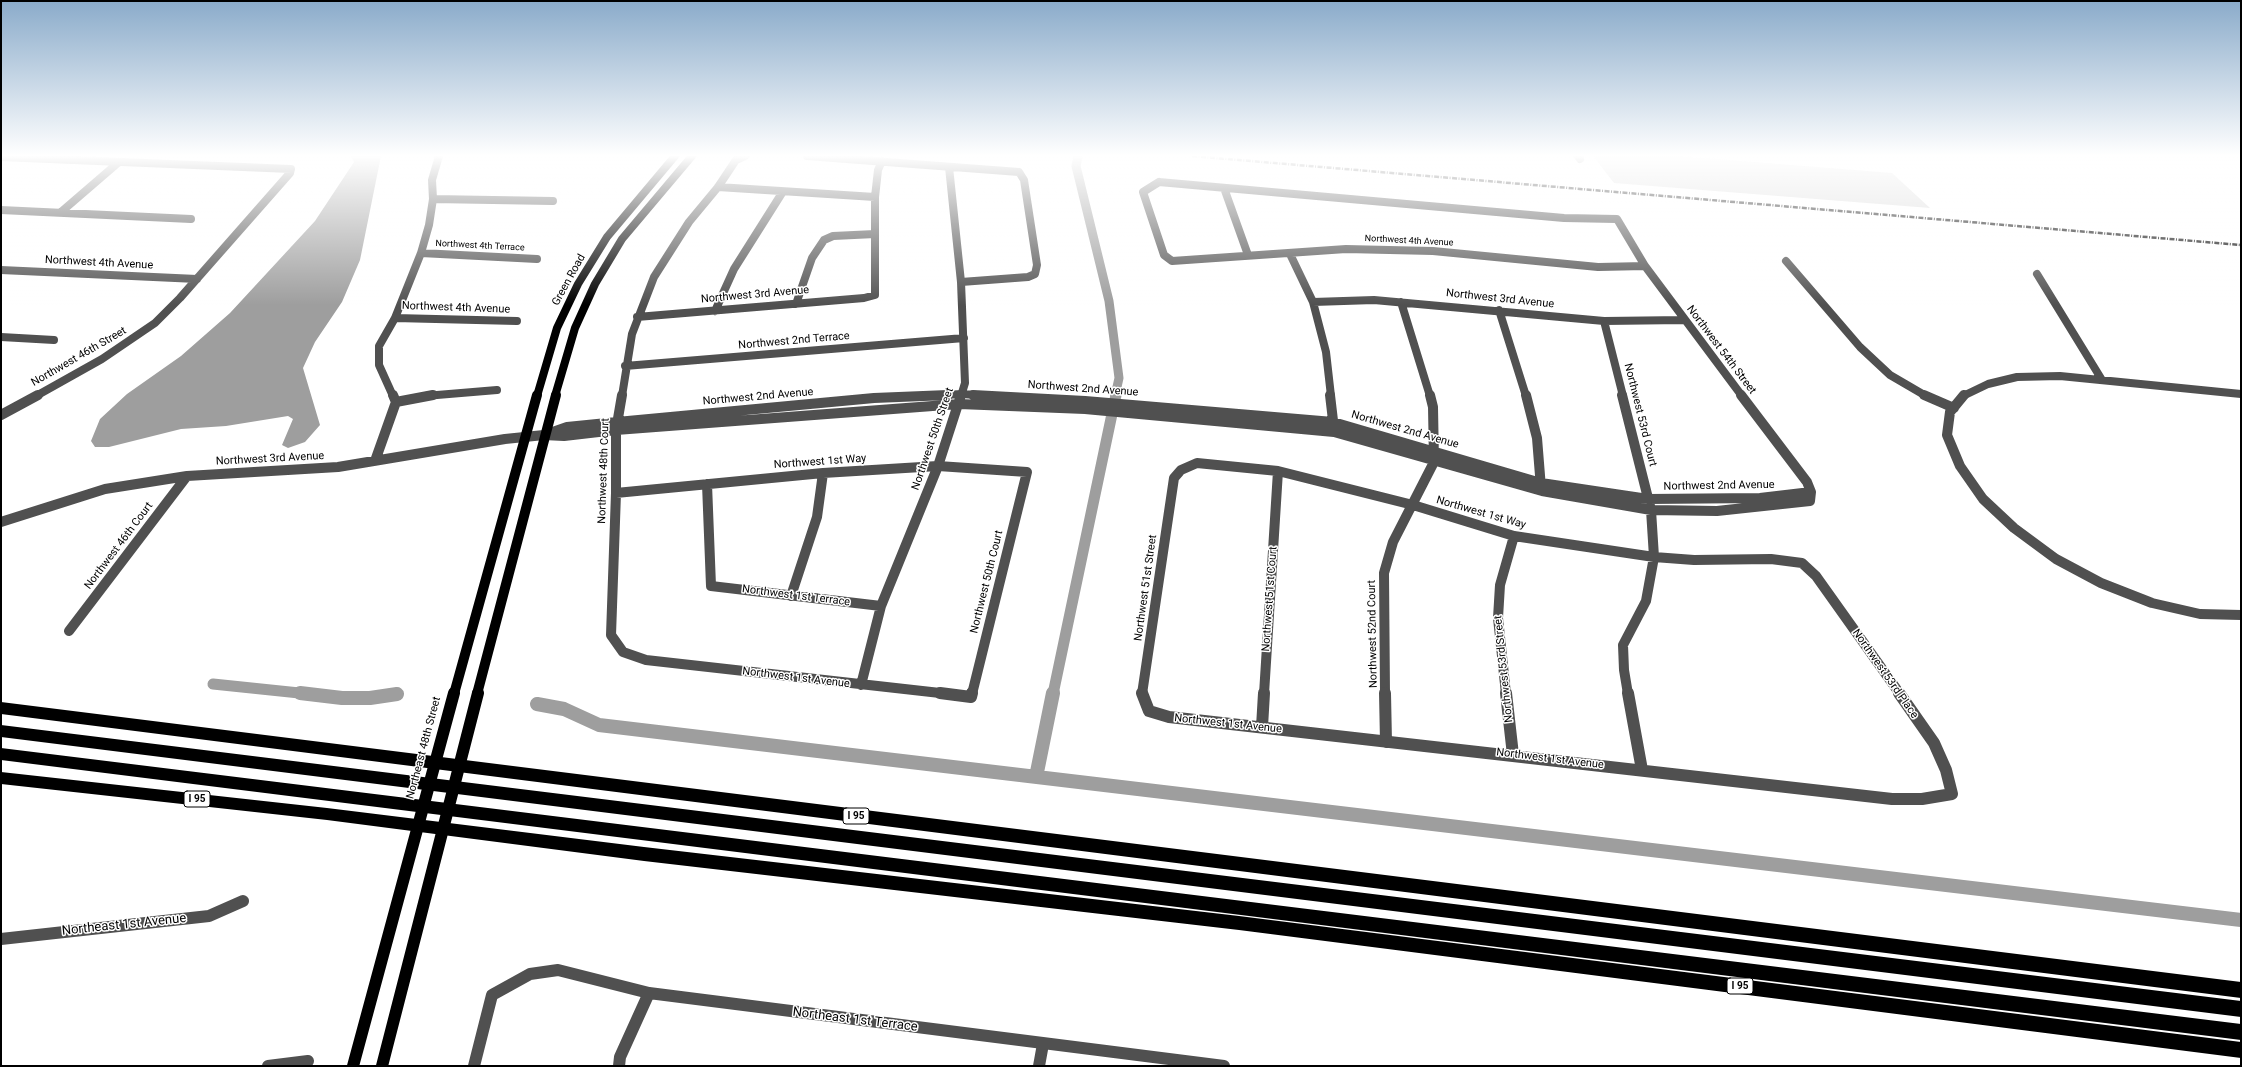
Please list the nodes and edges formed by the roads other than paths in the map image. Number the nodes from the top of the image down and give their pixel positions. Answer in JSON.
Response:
{"nodes":[{"id":1,"x":68,"y":206,"type":"edge"},
{"id":2,"x":261,"y":206,"type":"edge"},
{"id":3,"x":431,"y":206,"type":"edge"},
{"id":4,"x":633,"y":206,"type":"edge"},
{"id":5,"x":650,"y":206,"type":"edge"},
{"id":6,"x":702,"y":206,"type":"edge"},
{"id":7,"x":773,"y":206,"type":"edge"},
{"id":8,"x":875,"y":206,"type":"edge"},
{"id":9,"x":953,"y":206,"type":"edge"},
{"id":10,"x":1028,"y":206,"type":"edge"},
{"id":11,"x":1148,"y":206,"type":"edge"},
{"id":12,"x":1230,"y":206,"type":"edge"},
{"id":13,"x":1426,"y":206,"type":"edge"},
{"id":14,"x":1,"y":210,"type":"edge"},
{"id":15,"x":61,"y":212,"type":"junction"},
{"id":16,"x":191,"y":219,"type":"dead end"},
{"id":17,"x":875,"y":234,"type":"junction"},
{"id":18,"x":421,"y":253,"type":"junction"},
{"id":19,"x":1290,"y":254,"type":"junction"},
{"id":20,"x":1248,"y":255,"type":"junction"},
{"id":21,"x":537,"y":259,"type":"dead end"},
{"id":22,"x":1786,"y":261,"type":"dead end"},
{"id":23,"x":1645,"y":266,"type":"junction"},
{"id":24,"x":1,"y":270,"type":"edge"},
{"id":25,"x":2037,"y":274,"type":"dead end"},
{"id":26,"x":197,"y":278,"type":"junction"},
{"id":27,"x":961,"y":282,"type":"junction"},
{"id":28,"x":1313,"y":302,"type":"junction"},
{"id":29,"x":1401,"y":302,"type":"junction"},
{"id":30,"x":796,"y":304,"type":"junction"},
{"id":31,"x":1498,"y":310,"type":"junction"},
{"id":32,"x":715,"y":311,"type":"junction"},
{"id":33,"x":637,"y":317,"type":"junction"},
{"id":34,"x":395,"y":318,"type":"junction"},
{"id":35,"x":1684,"y":320,"type":"junction"},
{"id":36,"x":517,"y":321,"type":"dead end"},
{"id":37,"x":1604,"y":321,"type":"junction"},
{"id":38,"x":1,"y":337,"type":"edge"},
{"id":39,"x":964,"y":338,"type":"junction"},
{"id":40,"x":54,"y":340,"type":"dead end"},
{"id":41,"x":626,"y":366,"type":"junction"},
{"id":42,"x":2102,"y":380,"type":"junction"},
{"id":43,"x":497,"y":390,"type":"dead end"},
{"id":44,"x":962,"y":394,"type":"junction"},
{"id":45,"x":2241,"y":394,"type":"edge"},
{"id":46,"x":396,"y":402,"type":"junction"},
{"id":47,"x":959,"y":404,"type":"junction"},
{"id":48,"x":1093,"y":405,"type":"junction"},
{"id":49,"x":1954,"y":408,"type":"junction"},
{"id":50,"x":1,"y":415,"type":"edge"},
{"id":51,"x":616,"y":426,"type":"junction"},
{"id":52,"x":1334,"y":427,"type":"junction"},
{"id":53,"x":544,"y":435,"type":"junction"},
{"id":54,"x":524,"y":437,"type":"junction"},
{"id":55,"x":1434,"y":451,"type":"junction"},
{"id":56,"x":375,"y":461,"type":"junction"},
{"id":57,"x":1434,"y":462,"type":"junction"},
{"id":58,"x":938,"y":466,"type":"junction"},
{"id":59,"x":1181,"y":470,"type":"joint"},
{"id":60,"x":1278,"y":471,"type":"junction"},
{"id":61,"x":1027,"y":472,"type":"joint"},
{"id":62,"x":823,"y":473,"type":"junction"},
{"id":63,"x":187,"y":476,"type":"junction"},
{"id":64,"x":707,"y":484,"type":"junction"},
{"id":65,"x":1541,"y":487,"type":"junction"},
{"id":66,"x":1811,"y":492,"type":"junction"},
{"id":67,"x":616,"y":493,"type":"junction"},
{"id":68,"x":1648,"y":499,"type":"junction"},
{"id":69,"x":1413,"y":505,"type":"junction"},
{"id":70,"x":1651,"y":510,"type":"junction"},
{"id":71,"x":1,"y":522,"type":"edge"},
{"id":72,"x":1514,"y":536,"type":"junction"},
{"id":73,"x":1654,"y":557,"type":"junction"},
{"id":74,"x":1802,"y":563,"type":"joint"},
{"id":75,"x":791,"y":596,"type":"junction"},
{"id":76,"x":881,"y":606,"type":"junction"},
{"id":77,"x":2241,"y":615,"type":"edge"},
{"id":78,"x":69,"y":631,"type":"dead end"},
{"id":79,"x":623,"y":652,"type":"joint"},
{"id":80,"x":861,"y":685,"type":"junction"},
{"id":81,"x":971,"y":697,"type":"joint"},
{"id":82,"x":1,"y":708,"type":"edge"},
{"id":83,"x":1149,"y":711,"type":"joint"},
{"id":84,"x":1262,"y":727,"type":"junction"},
{"id":85,"x":1,"y":731,"type":"edge"},
{"id":86,"x":1386,"y":742,"type":"junction"},
{"id":87,"x":1,"y":754,"type":"edge"},
{"id":88,"x":1513,"y":755,"type":"junction"},
{"id":89,"x":1642,"y":770,"type":"junction"},
{"id":90,"x":1,"y":778,"type":"edge"},
{"id":91,"x":1952,"y":794,"type":"joint"},
{"id":92,"x":243,"y":901,"type":"dead end"},
{"id":93,"x":1,"y":939,"type":"edge"},
{"id":94,"x":2241,"y":990,"type":"edge"},
{"id":95,"x":649,"y":993,"type":"junction"},
{"id":96,"x":2241,"y":1009,"type":"edge"},
{"id":97,"x":2241,"y":1032,"type":"edge"},
{"id":98,"x":1043,"y":1044,"type":"junction"},
{"id":99,"x":2241,"y":1050,"type":"edge"},
{"id":100,"x":308,"y":1061,"type":"dead end"},
{"id":101,"x":268,"y":1066,"type":"edge"},
{"id":102,"x":353,"y":1066,"type":"edge"},
{"id":103,"x":382,"y":1066,"type":"edge"},
{"id":104,"x":474,"y":1066,"type":"edge"},
{"id":105,"x":619,"y":1066,"type":"edge"},
{"id":106,"x":1039,"y":1066,"type":"edge"},
{"id":107,"x":1224,"y":1066,"type":"edge"}],
"edges":[{"from":1,"to":15,"type":"street"},
{"from":2,"to":26,"type":"street","name":"Northwest 46th Street"},
{"from":3,"to":18,"type":"street"},
{"from":4,"to":54,"type":"main road","name":"Green Road"},
{"from":5,"to":53,"type":"main road"},
{"from":6,"to":33,"type":"street","name":"Northwest 48th Court"},
{"from":7,"to":32,"type":"street"},
{"from":8,"to":17,"type":"street"},
{"from":9,"to":27,"type":"street","name":"Northwest 50th Street"},
{"from":10,"to":27,"type":"street"},
{"from":11,"to":20,"type":"street","name":"Northwest 4th Avenue"},
{"from":12,"to":20,"type":"street"},
{"from":13,"to":23,"type":"street","name":"Northwest 54th Street"},
{"from":14,"to":15,"type":"street"},
{"from":15,"to":16,"type":"street"},
{"from":17,"to":30,"type":"street"},
{"from":17,"to":30,"type":"street","name":"Northwest 3rd Avenue"},
{"from":18,"to":21,"type":"street","name":"Northwest 4th Terrace"},
{"from":18,"to":34,"type":"street"},
{"from":19,"to":20,"type":"street","name":"Northwest 4th Avenue"},
{"from":19,"to":23,"type":"street","name":"Northwest 4th Avenue"},
{"from":19,"to":28,"type":"street"},
{"from":22,"to":49,"type":"street"},
{"from":23,"to":35,"type":"street","name":"Northwest 54th Street"},
{"from":24,"to":26,"type":"street","name":"Northwest 4th Avenue"},
{"from":25,"to":42,"type":"street"},
{"from":26,"to":50,"type":"street","name":"Northwest 46th Street"},
{"from":27,"to":39,"type":"street","name":"Northwest 50th Street"},
{"from":28,"to":29,"type":"street","name":"Northwest 3rd Avenue"},
{"from":28,"to":52,"type":"street"},
{"from":29,"to":31,"type":"street","name":"Northwest 3rd Avenue"},
{"from":29,"to":55,"type":"street","name":"Northwest 52nd Court"},
{"from":30,"to":32,"type":"street","name":"Northwest 3rd Avenue"},
{"from":31,"to":37,"type":"street","name":"Northwest 3rd Avenue"},
{"from":31,"to":65,"type":"street"},
{"from":32,"to":33,"type":"street","name":"Northwest 3rd Avenue"},
{"from":33,"to":41,"type":"street","name":"Northwest 48th Court"},
{"from":34,"to":36,"type":"street","name":"Northwest 4th Avenue"},
{"from":34,"to":46,"type":"street"},
{"from":35,"to":37,"type":"street","name":"Northwest 3rd Avenue"},
{"from":35,"to":66,"type":"street","name":"Northwest 54th Street"},
{"from":37,"to":68,"type":"street","name":"Northwest 53rd Court"},
{"from":38,"to":40,"type":"street"},
{"from":39,"to":41,"type":"street","name":"Northwest 2nd Terrace"},
{"from":39,"to":44,"type":"street","name":"Northwest 50th Street"},
{"from":41,"to":51,"type":"street","name":"Northwest 48th Court"},
{"from":42,"to":45,"type":"street"},
{"from":42,"to":49,"type":"street"},
{"from":43,"to":46,"type":"street"},
{"from":44,"to":47,"type":"street","name":"Northwest 50th Street"},
{"from":44,"to":48,"type":"street","name":"Northwest 2nd Avenue"},
{"from":44,"to":51,"type":"street","name":"Northwest 2nd Avenue"},
{"from":46,"to":56,"type":"street"},
{"from":47,"to":48,"type":"street","name":"Northwest 2nd Avenue"},
{"from":47,"to":51,"type":"street","name":"Northwest 2nd Avenue"},
{"from":47,"to":58,"type":"street","name":"Northwest 50th Street"},
{"from":48,"to":52,"type":"street","name":"Northwest 2nd Avenue"},
{"from":49,"to":77,"type":"street"},
{"from":51,"to":53,"type":"street","name":"Northwest 2nd Avenue"},
{"from":51,"to":67,"type":"street","name":"Northwest 48th Court"},
{"from":52,"to":55,"type":"street","name":"Northwest 2nd Avenue"},
{"from":52,"to":57,"type":"street","name":"Northwest 2nd Avenue"},
{"from":53,"to":54,"type":"street","name":"Northwest 3rd Avenue"},
{"from":53,"to":103,"type":"main road"},
{"from":54,"to":56,"type":"street","name":"Northwest 3rd Avenue"},
{"from":54,"to":102,"type":"main road","name":"Northeast 48th Street"},
{"from":55,"to":57,"type":"street","name":"Northwest 52nd Court"},
{"from":55,"to":65,"type":"street","name":"Northwest 2nd Avenue"},
{"from":56,"to":63,"type":"street","name":"Northwest 3rd Avenue"},
{"from":57,"to":65,"type":"street","name":"Northwest 2nd Avenue"},
{"from":57,"to":69,"type":"street","name":"Northwest 52nd Court"},
{"from":58,"to":61,"type":"street","name":"Northwest 1st Way"},
{"from":58,"to":62,"type":"street","name":"Northwest 1st Way"},
{"from":58,"to":76,"type":"street","name":"Northwest 50th Street"},
{"from":59,"to":60,"type":"street","name":"Northwest 1st Way"},
{"from":59,"to":83,"type":"street","name":"Northwest 51st Street"},
{"from":60,"to":69,"type":"street","name":"Northwest 1st Way"},
{"from":60,"to":84,"type":"street","name":"Northwest 51st Court"},
{"from":61,"to":81,"type":"street","name":"Northwest 50th Court"},
{"from":62,"to":64,"type":"street","name":"Northwest 1st Way"},
{"from":62,"to":75,"type":"street"},
{"from":63,"to":71,"type":"street","name":"Northwest 3rd Avenue"},
{"from":63,"to":78,"type":"street","name":"Northwest 46th Court"},
{"from":64,"to":67,"type":"street","name":"Northwest 1st Way"},
{"from":64,"to":75,"type":"street","name":"Northwest 1st Terrace"},
{"from":65,"to":68,"type":"street","name":"Northwest 2nd Avenue"},
{"from":65,"to":70,"type":"street","name":"Northwest 2nd Avenue"},
{"from":66,"to":68,"type":"street","name":"Northwest 2nd Avenue"},
{"from":66,"to":70,"type":"street","name":"Northwest 2nd Avenue"},
{"from":67,"to":79,"type":"street","name":"Northwest 48th Court"},
{"from":68,"to":70,"type":"street","name":"Northwest 53rd Court"},
{"from":69,"to":72,"type":"street","name":"Northwest 1st Way"},
{"from":69,"to":86,"type":"street","name":"Northwest 52nd Court"},
{"from":70,"to":73,"type":"street","name":"Northwest 53rd Court"},
{"from":72,"to":73,"type":"street","name":"Northwest 1st Way"},
{"from":72,"to":88,"type":"street","name":"Northwest 53rd Street"},
{"from":73,"to":74,"type":"street","name":"Northwest 1st Way"},
{"from":73,"to":89,"type":"street","name":"Northwest 53rd Court"},
{"from":74,"to":91,"type":"street","name":"Northwest 53rd Place"},
{"from":75,"to":76,"type":"street","name":"Northwest 1st Terrace"},
{"from":76,"to":80,"type":"street","name":"Northwest 50th Street"},
{"from":79,"to":80,"type":"street","name":"Northwest 1st Avenue"},
{"from":80,"to":81,"type":"street","name":"Northwest 1st Avenue"},
{"from":82,"to":94,"type":"highway","number":"I 95"},
{"from":83,"to":84,"type":"street","name":"Northwest 1st Avenue"},
{"from":84,"to":86,"type":"street","name":"Northwest 1st Avenue"},
{"from":85,"to":96,"type":"highway"},
{"from":86,"to":88,"type":"street","name":"Northwest 1st Avenue"},
{"from":87,"to":97,"type":"highway"},
{"from":88,"to":89,"type":"street","name":"Northwest 1st Avenue"},
{"from":89,"to":91,"type":"street","name":"Northwest 1st Avenue"},
{"from":90,"to":99,"type":"highway","number":"I 95"},
{"from":92,"to":93,"type":"street","name":"Northeast 1st Avenue"},
{"from":95,"to":98,"type":"street","name":"Northeast 1st Terrace"},
{"from":95,"to":104,"type":"street","name":"Northeast 1st Terrace"},
{"from":95,"to":105,"type":"street"},
{"from":98,"to":106,"type":"street"},
{"from":98,"to":107,"type":"street","name":"Northeast 1st Terrace"},
{"from":100,"to":101,"type":"street"}]}
